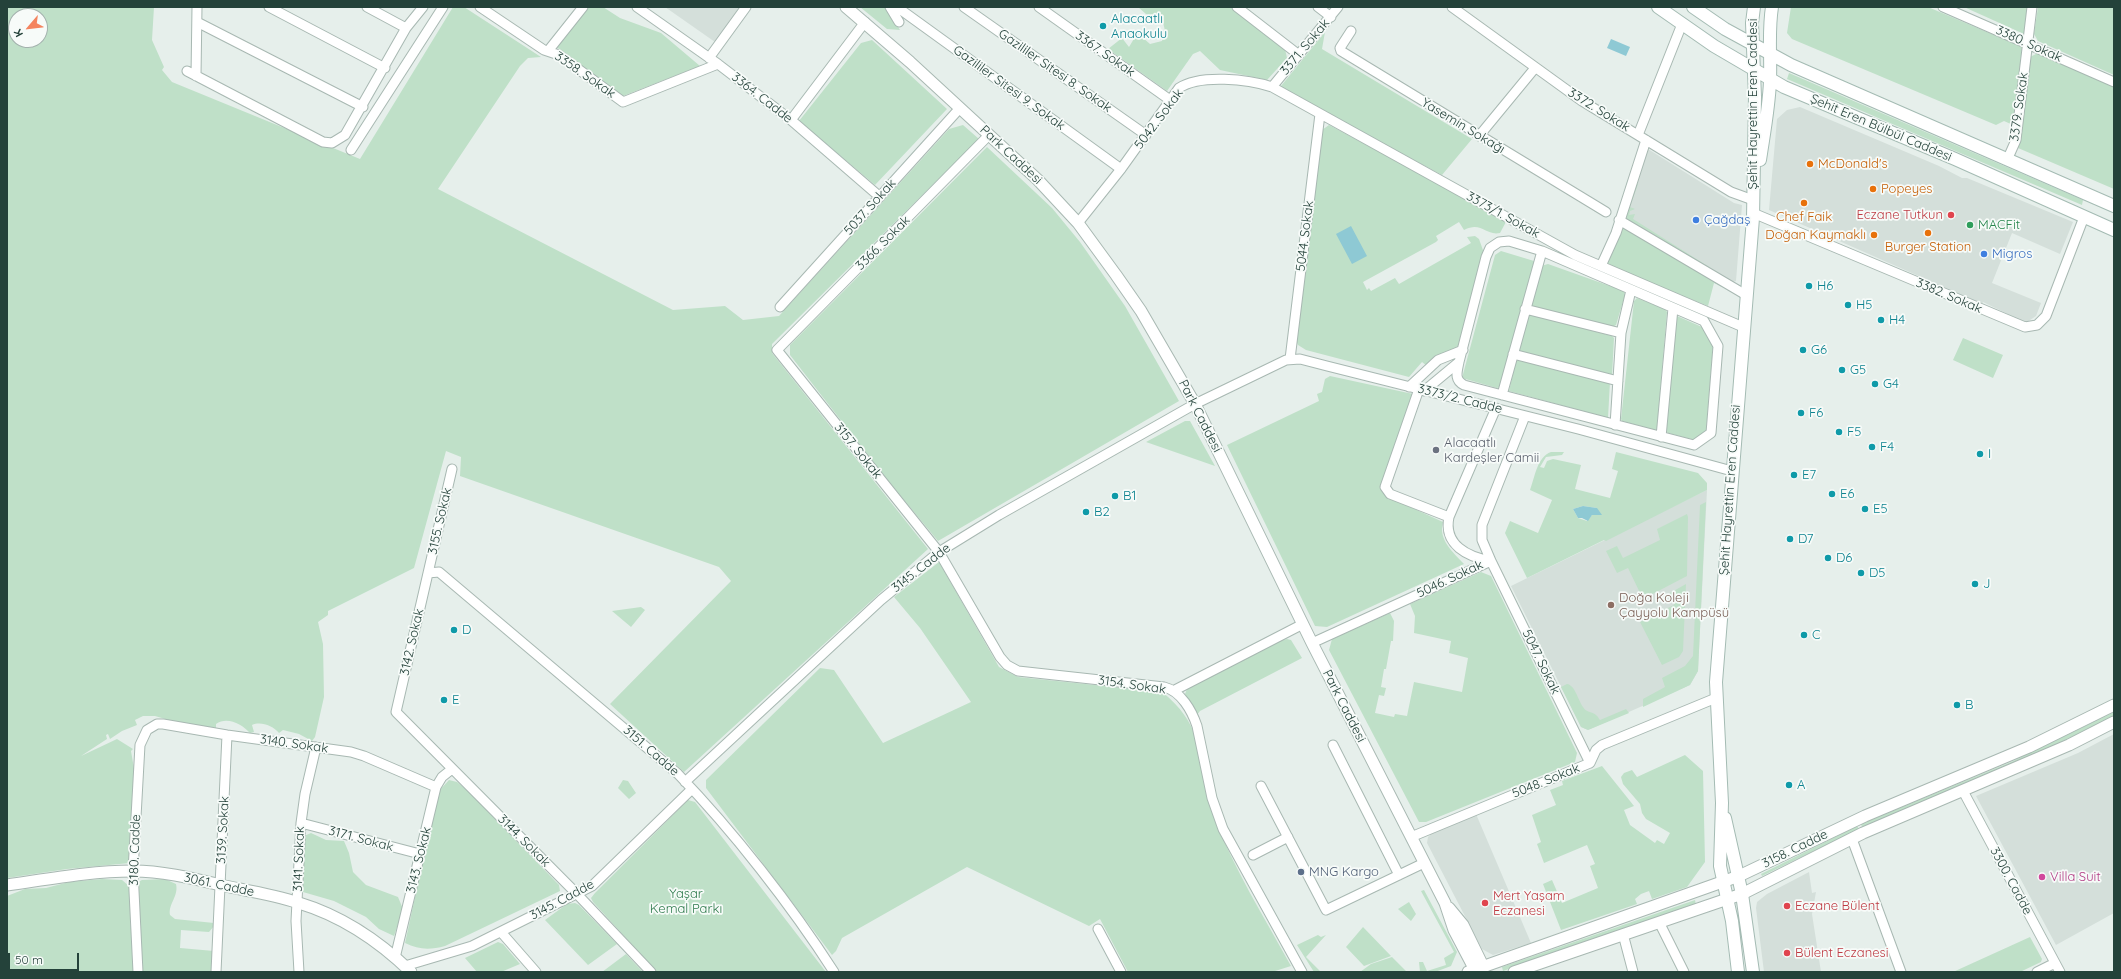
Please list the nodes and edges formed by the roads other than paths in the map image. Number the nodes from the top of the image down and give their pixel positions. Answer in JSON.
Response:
{"nodes":[{"id":1,"x":197,"y":7,"type":"edge"},
{"id":2,"x":268,"y":7,"type":"edge"},
{"id":3,"x":367,"y":7,"type":"edge"},
{"id":4,"x":423,"y":7,"type":"edge"},
{"id":5,"x":443,"y":7,"type":"edge"},
{"id":6,"x":480,"y":7,"type":"edge"},
{"id":7,"x":583,"y":7,"type":"edge"},
{"id":8,"x":637,"y":7,"type":"edge"},
{"id":9,"x":746,"y":7,"type":"edge"},
{"id":10,"x":846,"y":7,"type":"edge"},
{"id":11,"x":890,"y":7,"type":"edge"},
{"id":12,"x":897,"y":7,"type":"edge"},
{"id":13,"x":964,"y":7,"type":"edge"},
{"id":14,"x":1039,"y":7,"type":"edge"},
{"id":15,"x":1237,"y":7,"type":"edge"},
{"id":16,"x":1318,"y":7,"type":"edge"},
{"id":17,"x":1338,"y":7,"type":"edge"},
{"id":18,"x":1452,"y":7,"type":"edge"},
{"id":19,"x":1658,"y":7,"type":"edge"},
{"id":20,"x":1693,"y":7,"type":"edge"},
{"id":21,"x":1754,"y":7,"type":"edge"},
{"id":22,"x":1772,"y":7,"type":"edge"},
{"id":23,"x":1943,"y":7,"type":"edge"},
{"id":24,"x":2032,"y":7,"type":"edge"},
{"id":25,"x":1330,"y":17,"type":"junction"},
{"id":26,"x":196,"y":22,"type":"junction"},
{"id":27,"x":865,"y":22,"type":"junction"},
{"id":28,"x":899,"y":22,"type":"dead end"},
{"id":29,"x":1682,"y":24,"type":"junction"},
{"id":30,"x":406,"y":28,"type":"junction"},
{"id":31,"x":1351,"y":31,"type":"dead end"},
{"id":32,"x":2028,"y":43,"type":"junction"},
{"id":33,"x":1753,"y":44,"type":"junction"},
{"id":34,"x":548,"y":51,"type":"junction"},
{"id":35,"x":1769,"y":53,"type":"junction"},
{"id":36,"x":1299,"y":55,"type":"junction"},
{"id":37,"x":709,"y":58,"type":"junction"},
{"id":38,"x":718,"y":64,"type":"junction"},
{"id":39,"x":385,"y":68,"type":"junction"},
{"id":40,"x":1535,"y":68,"type":"junction"},
{"id":41,"x":1754,"y":69,"type":"junction"},
{"id":42,"x":187,"y":71,"type":"dead end"},
{"id":43,"x":196,"y":76,"type":"junction"},
{"id":44,"x":1770,"y":79,"type":"junction"},
{"id":45,"x":2114,"y":82,"type":"edge"},
{"id":46,"x":1272,"y":88,"type":"junction"},
{"id":47,"x":1170,"y":100,"type":"junction"},
{"id":48,"x":363,"y":107,"type":"junction"},
{"id":49,"x":960,"y":108,"type":"junction"},
{"id":50,"x":1320,"y":114,"type":"junction"},
{"id":51,"x":791,"y":120,"type":"junction"},
{"id":52,"x":988,"y":135,"type":"junction"},
{"id":53,"x":1146,"y":135,"type":"junction"},
{"id":54,"x":1479,"y":136,"type":"junction"},
{"id":55,"x":1642,"y":137,"type":"junction"},
{"id":56,"x":351,"y":150,"type":"dead end"},
{"id":57,"x":2008,"y":158,"type":"junction"},
{"id":58,"x":1121,"y":169,"type":"junction"},
{"id":59,"x":880,"y":197,"type":"junction"},
{"id":60,"x":2099,"y":199,"type":"junction"},
{"id":61,"x":1754,"y":200,"type":"junction"},
{"id":62,"x":2114,"y":206,"type":"edge"},
{"id":63,"x":1606,"y":212,"type":"dead end"},
{"id":64,"x":1753,"y":213,"type":"junction"},
{"id":65,"x":2087,"y":218,"type":"junction"},
{"id":66,"x":1619,"y":220,"type":"junction"},
{"id":67,"x":1078,"y":223,"type":"junction"},
{"id":68,"x":2114,"y":230,"type":"edge"},
{"id":69,"x":1542,"y":251,"type":"junction"},
{"id":70,"x":1601,"y":266,"type":"junction"},
{"id":71,"x":1631,"y":290,"type":"junction"},
{"id":72,"x":1746,"y":295,"type":"junction"},
{"id":73,"x":780,"y":307,"type":"dead end"},
{"id":74,"x":1673,"y":308,"type":"junction"},
{"id":75,"x":1526,"y":309,"type":"junction"},
{"id":76,"x":1743,"y":327,"type":"junction"},
{"id":77,"x":1621,"y":333,"type":"junction"},
{"id":78,"x":777,"y":350,"type":"joint"},
{"id":79,"x":1463,"y":350,"type":"junction"},
{"id":80,"x":1513,"y":354,"type":"junction"},
{"id":81,"x":1290,"y":359,"type":"junction"},
{"id":82,"x":1459,"y":362,"type":"junction"},
{"id":83,"x":1618,"y":381,"type":"junction"},
{"id":84,"x":1409,"y":387,"type":"junction"},
{"id":85,"x":1422,"y":390,"type":"junction"},
{"id":86,"x":1502,"y":395,"type":"junction"},
{"id":87,"x":1195,"y":404,"type":"junction"},
{"id":88,"x":1496,"y":408,"type":"junction"},
{"id":89,"x":1525,"y":416,"type":"junction"},
{"id":90,"x":1614,"y":425,"type":"junction"},
{"id":91,"x":1661,"y":437,"type":"junction"},
{"id":92,"x":452,"y":469,"type":"dead end"},
{"id":93,"x":1732,"y":471,"type":"junction"},
{"id":94,"x":1449,"y":517,"type":"junction"},
{"id":95,"x":939,"y":552,"type":"junction"},
{"id":96,"x":1492,"y":561,"type":"junction"},
{"id":97,"x":428,"y":572,"type":"junction"},
{"id":98,"x":1303,"y":624,"type":"junction"},
{"id":99,"x":1312,"y":643,"type":"junction"},
{"id":100,"x":1173,"y":691,"type":"junction"},
{"id":101,"x":1716,"y":698,"type":"junction"},
{"id":102,"x":2114,"y":706,"type":"edge"},
{"id":103,"x":396,"y":712,"type":"joint"},
{"id":104,"x":2114,"y":722,"type":"edge"},
{"id":105,"x":147,"y":730,"type":"joint"},
{"id":106,"x":227,"y":735,"type":"junction"},
{"id":107,"x":1333,"y":745,"type":"dead end"},
{"id":108,"x":316,"y":747,"type":"junction"},
{"id":109,"x":1590,"y":763,"type":"junction"},
{"id":110,"x":452,"y":769,"type":"junction"},
{"id":111,"x":685,"y":782,"type":"junction"},
{"id":112,"x":1261,"y":786,"type":"dead end"},
{"id":113,"x":436,"y":787,"type":"junction"},
{"id":114,"x":692,"y":789,"type":"junction"},
{"id":115,"x":1963,"y":791,"type":"junction"},
{"id":116,"x":1722,"y":803,"type":"junction"},
{"id":117,"x":301,"y":823,"type":"junction"},
{"id":118,"x":1288,"y":837,"type":"junction"},
{"id":119,"x":1411,"y":837,"type":"junction"},
{"id":120,"x":1852,"y":839,"type":"junction"},
{"id":121,"x":420,"y":854,"type":"junction"},
{"id":122,"x":1253,"y":856,"type":"dead end"},
{"id":123,"x":1424,"y":863,"type":"junction"},
{"id":124,"x":133,"y":871,"type":"junction"},
{"id":125,"x":1399,"y":875,"type":"junction"},
{"id":126,"x":1739,"y":876,"type":"junction"},
{"id":127,"x":1724,"y":882,"type":"junction"},
{"id":128,"x":7,"y":885,"type":"edge"},
{"id":129,"x":220,"y":885,"type":"junction"},
{"id":130,"x":577,"y":894,"type":"junction"},
{"id":131,"x":1742,"y":894,"type":"junction"},
{"id":132,"x":1728,"y":899,"type":"junction"},
{"id":133,"x":298,"y":902,"type":"junction"},
{"id":134,"x":1659,"y":922,"type":"junction"},
{"id":135,"x":1098,"y":929,"type":"dead end"},
{"id":136,"x":501,"y":932,"type":"junction"},
{"id":137,"x":1623,"y":934,"type":"junction"},
{"id":138,"x":395,"y":958,"type":"junction"},
{"id":139,"x":2055,"y":963,"type":"junction"},
{"id":140,"x":408,"y":969,"type":"edge"},
{"id":141,"x":1477,"y":970,"type":"edge"},
{"id":142,"x":1518,"y":971,"type":"edge"},
{"id":143,"x":138,"y":972,"type":"edge"},
{"id":144,"x":216,"y":972,"type":"edge"},
{"id":145,"x":299,"y":972,"type":"edge"},
{"id":146,"x":536,"y":972,"type":"edge"},
{"id":147,"x":651,"y":972,"type":"edge"},
{"id":148,"x":834,"y":972,"type":"edge"},
{"id":149,"x":1121,"y":972,"type":"edge"},
{"id":150,"x":1302,"y":972,"type":"edge"},
{"id":151,"x":1634,"y":972,"type":"edge"},
{"id":152,"x":1684,"y":972,"type":"edge"},
{"id":153,"x":1738,"y":972,"type":"edge"},
{"id":154,"x":1753,"y":972,"type":"edge"},
{"id":155,"x":1901,"y":972,"type":"edge"},
{"id":156,"x":2037,"y":972,"type":"edge"},
{"id":157,"x":2060,"y":972,"type":"edge"}],
"edges":[{"from":1,"to":26,"type":"street"},
{"from":2,"to":39,"type":"street"},
{"from":3,"to":30,"type":"street"},
{"from":4,"to":30,"type":"street"},
{"from":5,"to":56,"type":"street"},
{"from":6,"to":34,"type":"street","name":"3358. Sokak"},
{"from":7,"to":34,"type":"street"},
{"from":8,"to":37,"type":"street","name":"3364. Cadde"},
{"from":9,"to":37,"type":"street"},
{"from":10,"to":27,"type":"street","name":"Park Caddesi"},
{"from":11,"to":28,"type":"street"},
{"from":12,"to":58,"type":"street","name":"Gazililer Sitesi 9. Sokak"},
{"from":13,"to":53,"type":"street","name":"Gazililer Sitesi 8. Sokak"},
{"from":14,"to":47,"type":"street","name":"3367. Sokak"},
{"from":15,"to":36,"type":"street"},
{"from":16,"to":25,"type":"street"},
{"from":17,"to":25,"type":"street","name":"3371. Sokak"},
{"from":18,"to":40,"type":"street","name":"3372. Sokak"},
{"from":19,"to":29,"type":"main road","name":"Şehit Eren Bülbül Caddesi"},
{"from":20,"to":33,"type":"main road","name":"Şehit Eren Bülbül Caddesi"},
{"from":21,"to":33,"type":"main road","name":"Şehit Hayrettin Eren Caddesi"},
{"from":22,"to":35,"type":"main road","name":"Şehit Hayrettin Eren Caddesi"},
{"from":23,"to":32,"type":"street","name":"3380. Sokak"},
{"from":24,"to":32,"type":"street","name":"3379. Sokak"},
{"from":25,"to":36,"type":"street","name":"3371. Sokak"},
{"from":26,"to":43,"type":"street"},
{"from":26,"to":48,"type":"street"},
{"from":27,"to":49,"type":"street","name":"Park Caddesi"},
{"from":27,"to":51,"type":"street"},
{"from":29,"to":41,"type":"main road","name":"Şehit Eren Bülbül Caddesi"},
{"from":29,"to":55,"type":"street"},
{"from":30,"to":39,"type":"street"},
{"from":31,"to":54,"type":"street","name":"Yasemin Sokağı"},
{"from":32,"to":45,"type":"street","name":"3380. Sokak"},
{"from":32,"to":57,"type":"street","name":"3379. Sokak"},
{"from":33,"to":35,"type":"main road","name":"Şehit Eren Bülbül Caddesi"},
{"from":33,"to":41,"type":"main road","name":"Şehit Hayrettin Eren Caddesi"},
{"from":34,"to":38,"type":"street","name":"3358. Sokak"},
{"from":35,"to":44,"type":"main road","name":"Şehit Hayrettin Eren Caddesi"},
{"from":35,"to":57,"type":"main road","name":"Şehit Eren Bülbül Caddesi"},
{"from":36,"to":46,"type":"street","name":"3371. Sokak"},
{"from":37,"to":38,"type":"street","name":"3364. Cadde"},
{"from":38,"to":51,"type":"street","name":"3364. Cadde"},
{"from":39,"to":48,"type":"street"},
{"from":40,"to":54,"type":"street"},
{"from":40,"to":55,"type":"street","name":"3372. Sokak"},
{"from":41,"to":44,"type":"main road","name":"Şehit Eren Bülbül Caddesi"},
{"from":41,"to":61,"type":"main road","name":"Şehit Hayrettin Eren Caddesi"},
{"from":42,"to":43,"type":"street"},
{"from":43,"to":48,"type":"street"},
{"from":44,"to":61,"type":"main road","name":"Şehit Hayrettin Eren Caddesi"},
{"from":44,"to":65,"type":"main road","name":"Şehit Eren Bülbül Caddesi"},
{"from":46,"to":47,"type":"street","name":"5042. Sokak"},
{"from":46,"to":50,"type":"street","name":"3373/1. Sokak"},
{"from":47,"to":53,"type":"street","name":"5042. Sokak"},
{"from":49,"to":52,"type":"street","name":"Park Caddesi"},
{"from":49,"to":59,"type":"street","name":"5037. Sokak"},
{"from":50,"to":70,"type":"street","name":"3373/1. Sokak"},
{"from":50,"to":81,"type":"street","name":"5044. Sokak"},
{"from":51,"to":59,"type":"street","name":"3364. Cadde"},
{"from":52,"to":67,"type":"street","name":"Park Caddesi"},
{"from":52,"to":78,"type":"street","name":"3366. Sokak"},
{"from":53,"to":58,"type":"street","name":"5042. Sokak"},
{"from":54,"to":63,"type":"street","name":"Yasemin Sokağı"},
{"from":55,"to":61,"type":"street","name":"3372. Sokak"},
{"from":55,"to":66,"type":"street"},
{"from":57,"to":60,"type":"main road","name":"Şehit Eren Bülbül Caddesi"},
{"from":58,"to":67,"type":"street","name":"5042. Sokak"},
{"from":59,"to":73,"type":"street","name":"5037. Sokak"},
{"from":60,"to":62,"type":"main road","name":"Şehit Eren Bülbül Caddesi"},
{"from":60,"to":65,"type":"main road"},
{"from":61,"to":64,"type":"main road","name":"Şehit Hayrettin Eren Caddesi"},
{"from":64,"to":65,"type":"street","name":"3382. Sokak"},
{"from":64,"to":72,"type":"main road","name":"Şehit Hayrettin Eren Caddesi"},
{"from":65,"to":68,"type":"main road","name":"Şehit Eren Bülbül Caddesi"},
{"from":66,"to":70,"type":"street"},
{"from":66,"to":72,"type":"street"},
{"from":67,"to":87,"type":"street","name":"Park Caddesi"},
{"from":69,"to":71,"type":"street"},
{"from":69,"to":75,"type":"street"},
{"from":69,"to":79,"type":"street"},
{"from":70,"to":76,"type":"street","name":"3373/1. Sokak"},
{"from":71,"to":74,"type":"street"},
{"from":71,"to":77,"type":"street"},
{"from":72,"to":76,"type":"main road","name":"Şehit Hayrettin Eren Caddesi"},
{"from":74,"to":91,"type":"street"},
{"from":74,"to":91,"type":"street"},
{"from":75,"to":77,"type":"street"},
{"from":75,"to":80,"type":"street"},
{"from":76,"to":93,"type":"main road","name":"Şehit Hayrettin Eren Caddesi"},
{"from":77,"to":83,"type":"street"},
{"from":78,"to":95,"type":"street","name":"3157. Sokak"},
{"from":79,"to":82,"type":"street"},
{"from":79,"to":84,"type":"street"},
{"from":80,"to":83,"type":"street"},
{"from":80,"to":86,"type":"street"},
{"from":81,"to":84,"type":"street","name":"3373/2. Cadde"},
{"from":81,"to":87,"type":"street"},
{"from":82,"to":85,"type":"street"},
{"from":82,"to":86,"type":"street"},
{"from":83,"to":90,"type":"street"},
{"from":84,"to":85,"type":"street","name":"3373/2. Cadde"},
{"from":85,"to":88,"type":"street","name":"3373/2. Cadde"},
{"from":85,"to":94,"type":"street"},
{"from":86,"to":90,"type":"street"},
{"from":87,"to":95,"type":"street","name":"3145. Cadde"},
{"from":87,"to":98,"type":"street","name":"Park Caddesi"},
{"from":88,"to":89,"type":"street","name":"3373/2. Cadde"},
{"from":88,"to":94,"type":"street"},
{"from":89,"to":93,"type":"street","name":"3373/2. Cadde"},
{"from":89,"to":96,"type":"street","name":"5046. Sokak"},
{"from":90,"to":91,"type":"street"},
{"from":92,"to":97,"type":"street","name":"3155. Sokak"},
{"from":93,"to":101,"type":"main road","name":"Şehit Hayrettin Eren Caddesi"},
{"from":94,"to":96,"type":"street"},
{"from":95,"to":100,"type":"street","name":"3154. Sokak"},
{"from":95,"to":111,"type":"street","name":"3145. Cadde"},
{"from":96,"to":99,"type":"street","name":"5046. Sokak"},
{"from":96,"to":109,"type":"street","name":"5047. Sokak"},
{"from":97,"to":103,"type":"street","name":"3142. Sokak"},
{"from":97,"to":111,"type":"street","name":"3151. Cadde"},
{"from":98,"to":99,"type":"street","name":"Park Caddesi"},
{"from":98,"to":100,"type":"street"},
{"from":99,"to":119,"type":"street","name":"Park Caddesi"},
{"from":100,"to":150,"type":"street","name":"3154. Sokak"},
{"from":101,"to":109,"type":"street","name":"5048. Sokak"},
{"from":101,"to":116,"type":"main road","name":"Şehit Hayrettin Eren Caddesi"},
{"from":102,"to":126,"type":"street","name":"3158. Cadde"},
{"from":103,"to":110,"type":"street","name":"3144. Sokak"},
{"from":104,"to":115,"type":"street","name":"3158. Cadde"},
{"from":105,"to":106,"type":"street","name":"3140. Sokak"},
{"from":105,"to":124,"type":"street","name":"3180. Cadde"},
{"from":106,"to":108,"type":"street","name":"3140. Sokak"},
{"from":106,"to":129,"type":"street","name":"3139. Sokak"},
{"from":107,"to":125,"type":"street"},
{"from":108,"to":113,"type":"street","name":"3140. Sokak"},
{"from":108,"to":117,"type":"street","name":"3141. Sokak"},
{"from":109,"to":119,"type":"street","name":"5048. Sokak"},
{"from":110,"to":113,"type":"street","name":"3143. Sokak"},
{"from":110,"to":130,"type":"street","name":"3144. Sokak"},
{"from":111,"to":114,"type":"street","name":"3151. Cadde"},
{"from":112,"to":118,"type":"street"},
{"from":113,"to":121,"type":"street","name":"3143. Sokak"},
{"from":114,"to":130,"type":"street","name":"3145. Cadde"},
{"from":114,"to":148,"type":"street","name":"3151. Cadde"},
{"from":115,"to":120,"type":"street","name":"3158. Cadde"},
{"from":115,"to":139,"type":"street","name":"3300. Cadde"},
{"from":116,"to":126,"type":"main road","name":"Şehit Hayrettin Eren Caddesi"},
{"from":116,"to":127,"type":"main road","name":"Şehit Hayrettin Eren Caddesi"},
{"from":117,"to":121,"type":"street","name":"3171. Sokak"},
{"from":117,"to":133,"type":"street","name":"3141. Sokak"},
{"from":118,"to":122,"type":"street"},
{"from":118,"to":125,"type":"street"},
{"from":119,"to":123,"type":"street","name":"Park Caddesi"},
{"from":120,"to":131,"type":"street","name":"3158. Cadde"},
{"from":120,"to":155,"type":"street"},
{"from":121,"to":138,"type":"street","name":"3143. Sokak"},
{"from":123,"to":125,"type":"street"},
{"from":123,"to":141,"type":"street","name":"Park Caddesi"},
{"from":124,"to":128,"type":"street","name":"3061. Cadde"},
{"from":124,"to":129,"type":"street","name":"3061. Cadde"},
{"from":124,"to":143,"type":"street","name":"3180. Cadde"},
{"from":126,"to":127,"type":"street","name":"3158. Cadde"},
{"from":126,"to":131,"type":"main road","name":"Şehit Hayrettin Eren Caddesi"},
{"from":127,"to":132,"type":"main road","name":"Şehit Hayrettin Eren Caddesi"},
{"from":127,"to":141,"type":"street","name":"3158. Cadde"},
{"from":129,"to":133,"type":"street","name":"3061. Cadde"},
{"from":129,"to":144,"type":"street","name":"3139. Sokak"},
{"from":130,"to":136,"type":"street","name":"3145. Cadde"},
{"from":130,"to":147,"type":"street","name":"3144. Sokak"},
{"from":131,"to":132,"type":"street","name":"3158. Cadde"},
{"from":131,"to":154,"type":"main road","name":"Şehit Hayrettin Eren Caddesi"},
{"from":132,"to":134,"type":"street","name":"3158. Cadde"},
{"from":132,"to":153,"type":"main road","name":"Şehit Hayrettin Eren Caddesi"},
{"from":133,"to":138,"type":"street","name":"3061. Cadde"},
{"from":133,"to":145,"type":"street","name":"3141. Sokak"},
{"from":134,"to":137,"type":"street","name":"3158. Cadde"},
{"from":134,"to":152,"type":"street"},
{"from":135,"to":149,"type":"street"},
{"from":136,"to":140,"type":"street","name":"3145. Cadde"},
{"from":136,"to":146,"type":"street"},
{"from":137,"to":142,"type":"street","name":"3158. Cadde"},
{"from":137,"to":151,"type":"street"},
{"from":138,"to":140,"type":"street","name":"3061. Cadde"},
{"from":139,"to":156,"type":"street"},
{"from":139,"to":157,"type":"street","name":"3300. Cadde"}]}
